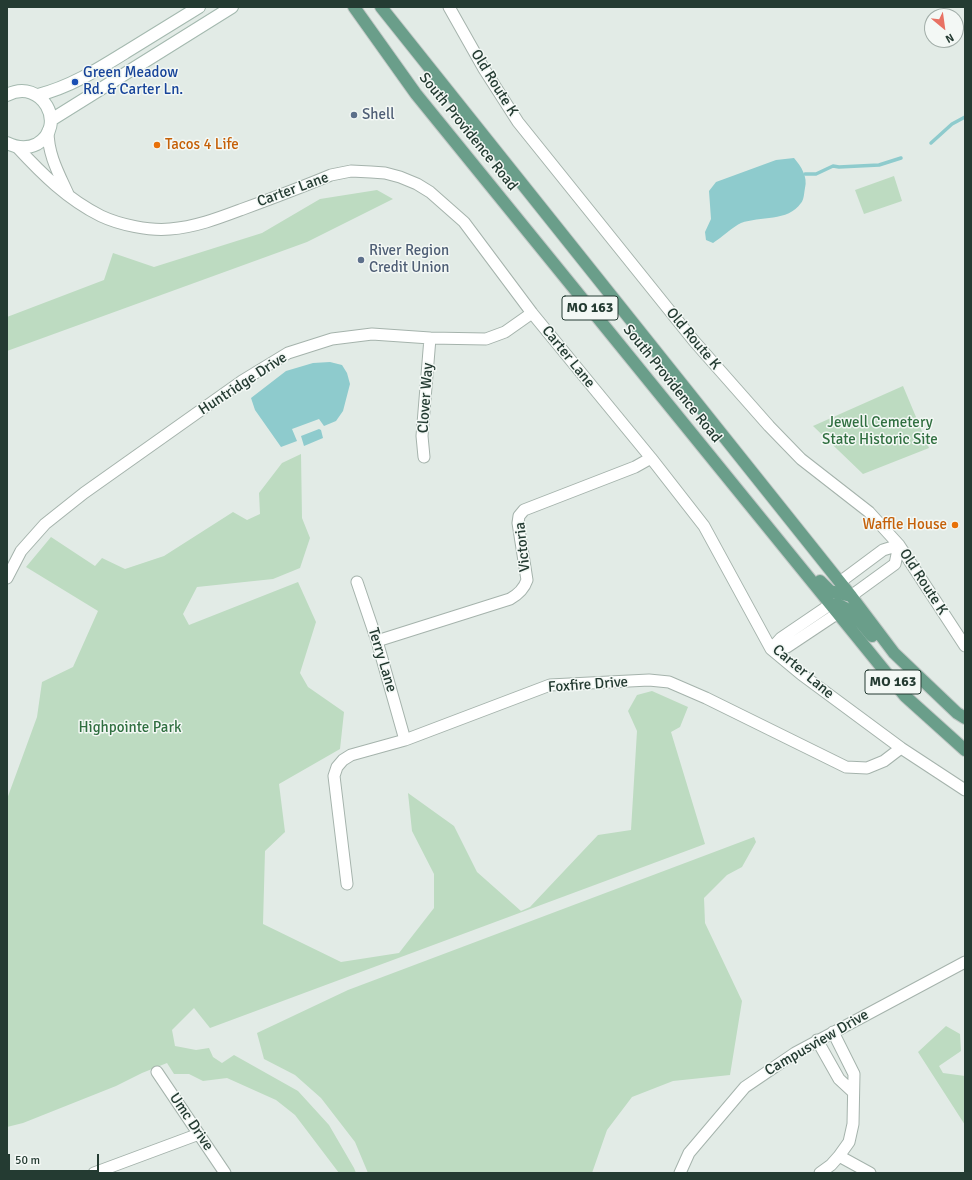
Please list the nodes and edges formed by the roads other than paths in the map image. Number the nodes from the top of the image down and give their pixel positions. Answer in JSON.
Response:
{"nodes":[{"id":1,"x":199,"y":7,"type":"edge"},
{"id":2,"x":232,"y":7,"type":"edge"},
{"id":3,"x":354,"y":7,"type":"edge"},
{"id":4,"x":381,"y":7,"type":"edge"},
{"id":5,"x":449,"y":7,"type":"edge"},
{"id":6,"x":7,"y":95,"type":"edge"},
{"id":7,"x":38,"y":95,"type":"junction"},
{"id":8,"x":49,"y":126,"type":"junction"},
{"id":9,"x":12,"y":145,"type":"edge"},
{"id":10,"x":70,"y":197,"type":"junction"},
{"id":11,"x":532,"y":313,"type":"junction"},
{"id":12,"x":430,"y":338,"type":"junction"},
{"id":13,"x":424,"y":457,"type":"dead end"},
{"id":14,"x":651,"y":458,"type":"junction"},
{"id":15,"x":784,"y":545,"type":"junction"},
{"id":16,"x":899,"y":545,"type":"junction"},
{"id":17,"x":7,"y":578,"type":"edge"},
{"id":18,"x":357,"y":582,"type":"dead end"},
{"id":19,"x":840,"y":582,"type":"junction"},
{"id":20,"x":851,"y":596,"type":"junction"},
{"id":21,"x":834,"y":608,"type":"junction"},
{"id":22,"x":377,"y":641,"type":"junction"},
{"id":23,"x":965,"y":646,"type":"edge"},
{"id":24,"x":771,"y":649,"type":"junction"},
{"id":25,"x":894,"y":653,"type":"junction"},
{"id":26,"x":965,"y":718,"type":"edge"},
{"id":27,"x":405,"y":740,"type":"junction"},
{"id":28,"x":901,"y":748,"type":"junction"},
{"id":29,"x":965,"y":750,"type":"edge"},
{"id":30,"x":965,"y":790,"type":"edge"},
{"id":31,"x":346,"y":884,"type":"dead end"},
{"id":32,"x":965,"y":962,"type":"edge"},
{"id":33,"x":833,"y":1032,"type":"junction"},
{"id":34,"x":817,"y":1040,"type":"junction"},
{"id":35,"x":157,"y":1072,"type":"dead end"},
{"id":36,"x":853,"y":1092,"type":"junction"},
{"id":37,"x":199,"y":1134,"type":"junction"},
{"id":38,"x":839,"y":1156,"type":"junction"},
{"id":39,"x":94,"y":1173,"type":"edge"},
{"id":40,"x":225,"y":1173,"type":"edge"},
{"id":41,"x":680,"y":1173,"type":"edge"},
{"id":42,"x":820,"y":1173,"type":"edge"},
{"id":43,"x":870,"y":1173,"type":"edge"}],
"edges":[{"from":1,"to":7,"type":"street"},
{"from":2,"to":8,"type":"street"},
{"from":3,"to":15,"type":"main road","name":"South Providence Road","number":"MO 163"},
{"from":4,"to":19,"type":"main road","name":"South Providence Road","number":"MO 163"},
{"from":5,"to":16,"type":"street","name":"Old Route K"},
{"from":6,"to":7,"type":"street"},
{"from":7,"to":8,"type":"street"},
{"from":8,"to":9,"type":"street"},
{"from":8,"to":10,"type":"street"},
{"from":9,"to":10,"type":"street","name":"Carter Lane"},
{"from":10,"to":11,"type":"street","name":"Carter Lane"},
{"from":11,"to":12,"type":"street","name":"Huntridge Drive"},
{"from":11,"to":14,"type":"street","name":"Carter Lane"},
{"from":12,"to":13,"type":"street","name":"Clover Way"},
{"from":12,"to":17,"type":"street","name":"Huntridge Drive"},
{"from":14,"to":22,"type":"street","name":"Victoria"},
{"from":14,"to":24,"type":"street","name":"Carter Lane"},
{"from":15,"to":20,"type":"main road"},
{"from":15,"to":21,"type":"main road","name":"South Providence Road","number":"MO 163"},
{"from":16,"to":19,"type":"street"},
{"from":16,"to":20,"type":"street"},
{"from":16,"to":23,"type":"street","name":"Old Route K"},
{"from":18,"to":22,"type":"street","name":"Terry Lane"},
{"from":19,"to":20,"type":"main road","name":"South Providence Road","number":"MO 163"},
{"from":20,"to":25,"type":"main road","name":"South Providence Road","number":"MO 163"},
{"from":21,"to":24,"type":"street"},
{"from":21,"to":25,"type":"main road"},
{"from":21,"to":29,"type":"main road","name":"South Providence Road","number":"MO 163"},
{"from":22,"to":27,"type":"street","name":"Terry Lane"},
{"from":24,"to":28,"type":"street","name":"Carter Lane"},
{"from":25,"to":26,"type":"main road","name":"South Providence Road","number":"MO 163"},
{"from":27,"to":28,"type":"street","name":"Foxfire Drive"},
{"from":27,"to":31,"type":"street","name":"Foxfire Drive"},
{"from":28,"to":30,"type":"street","name":"Carter Lane"},
{"from":32,"to":33,"type":"street","name":"Campusview Drive"},
{"from":33,"to":34,"type":"street","name":"Campusview Drive"},
{"from":33,"to":36,"type":"street"},
{"from":34,"to":36,"type":"street"},
{"from":34,"to":41,"type":"street","name":"Campusview Drive"},
{"from":35,"to":37,"type":"street","name":"Umc Drive"},
{"from":36,"to":38,"type":"street"},
{"from":37,"to":39,"type":"street"},
{"from":37,"to":40,"type":"street","name":"Umc Drive"},
{"from":38,"to":42,"type":"street"},
{"from":38,"to":43,"type":"street"}]}
